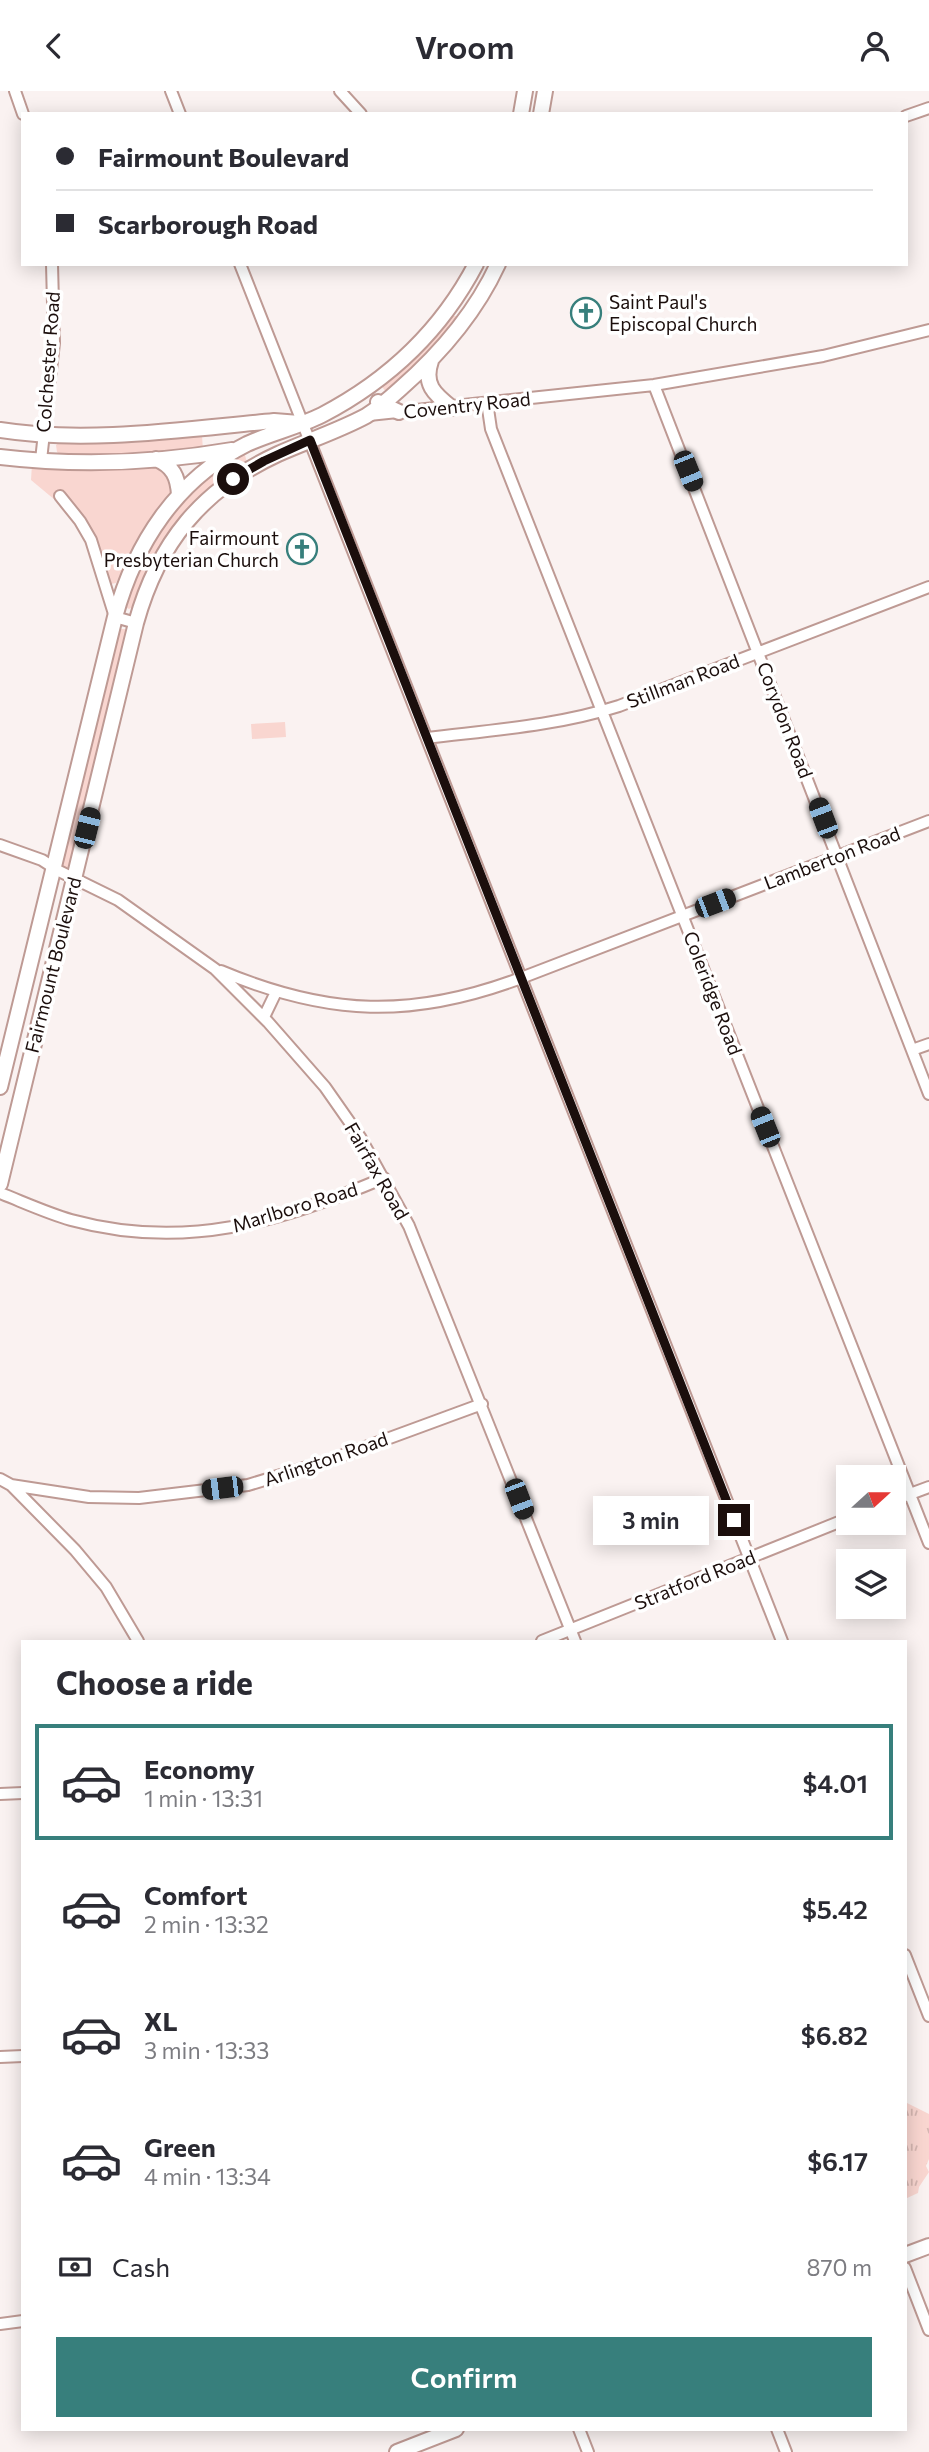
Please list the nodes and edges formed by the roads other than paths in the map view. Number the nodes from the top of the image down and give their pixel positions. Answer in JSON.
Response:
{"nodes":[{"id":1,"x":15,"y":91,"type":"edge"},
{"id":2,"x":171,"y":91,"type":"edge"},
{"id":3,"x":340,"y":91,"type":"edge"},
{"id":4,"x":525,"y":91,"type":"edge"},
{"id":5,"x":545,"y":91,"type":"edge"},
{"id":6,"x":929,"y":108,"type":"edge"},
{"id":7,"x":22,"y":112,"type":"edge"},
{"id":8,"x":179,"y":112,"type":"edge"},
{"id":9,"x":359,"y":112,"type":"edge"},
{"id":10,"x":521,"y":112,"type":"edge"},
{"id":11,"x":541,"y":112,"type":"edge"},
{"id":12,"x":908,"y":115,"type":"edge"},
{"id":13,"x":52,"y":266,"type":"edge"},
{"id":14,"x":241,"y":266,"type":"edge"},
{"id":15,"x":474,"y":266,"type":"edge"},
{"id":16,"x":497,"y":266,"type":"edge"},
{"id":17,"x":452,"y":304,"type":"junction"},
{"id":18,"x":468,"y":316,"type":"junction"},
{"id":19,"x":929,"y":330,"type":"edge"},
{"id":20,"x":431,"y":361,"type":"junction"},
{"id":21,"x":370,"y":386,"type":"junction"},
{"id":22,"x":654,"y":386,"type":"junction"},
{"id":23,"x":487,"y":403,"type":"junction"},
{"id":24,"x":382,"y":404,"type":"junction"},
{"id":25,"x":452,"y":408,"type":"junction"},
{"id":26,"x":400,"y":412,"type":"junction"},
{"id":27,"x":366,"y":415,"type":"junction"},
{"id":28,"x":303,"y":423,"type":"junction"},
{"id":29,"x":0,"y":430,"type":"edge"},
{"id":30,"x":44,"y":433,"type":"junction"},
{"id":31,"x":310,"y":440,"type":"junction"},
{"id":32,"x":238,"y":449,"type":"junction"},
{"id":33,"x":0,"y":457,"type":"edge"},
{"id":34,"x":155,"y":459,"type":"junction"},
{"id":35,"x":41,"y":460,"type":"junction"},
{"id":36,"x":178,"y":495,"type":"junction"},
{"id":37,"x":60,"y":496,"type":"dead end"},
{"id":38,"x":929,"y":587,"type":"edge"},
{"id":39,"x":115,"y":617,"type":"junction"},
{"id":40,"x":136,"y":623,"type":"junction"},
{"id":41,"x":758,"y":652,"type":"junction"},
{"id":42,"x":603,"y":711,"type":"junction"},
{"id":43,"x":427,"y":738,"type":"junction"},
{"id":44,"x":929,"y":821,"type":"edge"},
{"id":45,"x":0,"y":845,"type":"edge"},
{"id":46,"x":838,"y":856,"type":"junction"},
{"id":47,"x":54,"y":867,"type":"junction"},
{"id":48,"x":74,"y":878,"type":"junction"},
{"id":49,"x":682,"y":916,"type":"junction"},
{"id":50,"x":215,"y":969,"type":"junction"},
{"id":51,"x":521,"y":978,"type":"junction"},
{"id":52,"x":276,"y":992,"type":"junction"},
{"id":53,"x":264,"y":1017,"type":"junction"},
{"id":54,"x":929,"y":1044,"type":"edge"},
{"id":55,"x":912,"y":1050,"type":"junction"},
{"id":56,"x":0,"y":1087,"type":"edge"},
{"id":57,"x":929,"y":1094,"type":"edge"},
{"id":58,"x":384,"y":1178,"type":"junction"},
{"id":59,"x":0,"y":1184,"type":"edge"},
{"id":60,"x":0,"y":1193,"type":"edge"},
{"id":61,"x":482,"y":1404,"type":"junction"},
{"id":62,"x":0,"y":1479,"type":"edge"},
{"id":63,"x":11,"y":1485,"type":"junction"},
{"id":64,"x":929,"y":1487,"type":"edge"},
{"id":65,"x":910,"y":1494,"type":"junction"},
{"id":66,"x":906,"y":1496,"type":"edge"},
{"id":67,"x":836,"y":1523,"type":"edge"},
{"id":68,"x":929,"y":1543,"type":"edge"},
{"id":69,"x":749,"y":1557,"type":"junction"},
{"id":70,"x":573,"y":1636,"type":"edge"},
{"id":71,"x":137,"y":1640,"type":"edge"},
{"id":72,"x":548,"y":1640,"type":"edge"},
{"id":73,"x":782,"y":1640,"type":"edge"},
{"id":74,"x":21,"y":1793,"type":"edge"},
{"id":75,"x":0,"y":1794,"type":"edge"},
{"id":76,"x":907,"y":1960,"type":"edge"},
{"id":77,"x":929,"y":2016,"type":"edge"},
{"id":78,"x":21,"y":2056,"type":"edge"},
{"id":79,"x":0,"y":2057,"type":"edge"},
{"id":80,"x":929,"y":2246,"type":"edge"},
{"id":81,"x":907,"y":2254,"type":"edge"},
{"id":82,"x":907,"y":2273,"type":"edge"},
{"id":83,"x":21,"y":2321,"type":"edge"},
{"id":84,"x":0,"y":2324,"type":"edge"},
{"id":85,"x":929,"y":2330,"type":"edge"},
{"id":86,"x":449,"y":2431,"type":"edge"},
{"id":87,"x":580,"y":2431,"type":"edge"},
{"id":88,"x":778,"y":2431,"type":"edge"},
{"id":89,"x":397,"y":2452,"type":"edge"},
{"id":90,"x":588,"y":2452,"type":"edge"},
{"id":91,"x":786,"y":2452,"type":"edge"}],
"edges":[{"from":1,"to":7,"type":"street"},
{"from":2,"to":8,"type":"street"},
{"from":3,"to":9,"type":"street"},
{"from":4,"to":10,"type":"main road"},
{"from":5,"to":11,"type":"main road"},
{"from":6,"to":12,"type":"street"},
{"from":13,"to":30,"type":"street","name":"Colchester Road"},
{"from":14,"to":28,"type":"street"},
{"from":15,"to":17,"type":"main road","name":"Fairmount Boulevard"},
{"from":16,"to":18,"type":"main road","name":"Fairmount Boulevard"},
{"from":17,"to":18,"type":"main road"},
{"from":17,"to":21,"type":"main road","name":"Fairmount Boulevard"},
{"from":18,"to":20,"type":"main road","name":"Fairmount Boulevard"},
{"from":19,"to":22,"type":"street","name":"Coventry Road"},
{"from":20,"to":24,"type":"main road","name":"Fairmount Boulevard"},
{"from":20,"to":25,"type":"main road"},
{"from":21,"to":24,"type":"main road"},
{"from":21,"to":28,"type":"main road","name":"Fairmount Boulevard"},
{"from":22,"to":23,"type":"street","name":"Coventry Road"},
{"from":22,"to":41,"type":"street","name":"Corydon Road"},
{"from":23,"to":25,"type":"street","name":"Coventry Road"},
{"from":23,"to":42,"type":"street","name":"Coleridge Road"},
{"from":24,"to":26,"type":"main road"},
{"from":24,"to":27,"type":"main road","name":"Fairmount Boulevard"},
{"from":25,"to":26,"type":"street","name":"Coventry Road"},
{"from":26,"to":27,"type":"street","name":"Coventry Road"},
{"from":27,"to":28,"type":"main road","name":"Coventry Road"},
{"from":27,"to":31,"type":"main road","name":"Fairmount Boulevard"},
{"from":28,"to":30,"type":"main road","name":"Coventry Road"},
{"from":28,"to":31,"type":"street"},
{"from":28,"to":32,"type":"main road","name":"Fairmount Boulevard"},
{"from":29,"to":30,"type":"main road","name":"Coventry Road"},
{"from":30,"to":35,"type":"street","name":"Colchester Road"},
{"from":31,"to":32,"type":"main road"},
{"from":31,"to":40,"type":"main road","name":"Fairmount Boulevard"},
{"from":31,"to":43,"type":"street"},
{"from":32,"to":34,"type":"main road"},
{"from":32,"to":36,"type":"main road","name":"Fairmount Boulevard"},
{"from":33,"to":35,"type":"main road"},
{"from":34,"to":35,"type":"main road"},
{"from":34,"to":36,"type":"main road"},
{"from":36,"to":39,"type":"main road","name":"Fairmount Boulevard"},
{"from":37,"to":39,"type":"street"},
{"from":38,"to":41,"type":"street","name":"Stillman Road"},
{"from":39,"to":40,"type":"street"},
{"from":39,"to":47,"type":"main road","name":"Fairmount Boulevard"},
{"from":40,"to":48,"type":"main road","name":"Fairmount Boulevard"},
{"from":41,"to":42,"type":"street","name":"Stillman Road"},
{"from":41,"to":46,"type":"street","name":"Corydon Road"},
{"from":42,"to":43,"type":"street","name":"Stillman Road"},
{"from":42,"to":49,"type":"street","name":"Coleridge Road"},
{"from":43,"to":51,"type":"street"},
{"from":44,"to":46,"type":"street","name":"Lamberton Road"},
{"from":45,"to":47,"type":"street","name":"Fairfax Road"},
{"from":46,"to":49,"type":"street","name":"Lamberton Road"},
{"from":46,"to":55,"type":"street","name":"Corydon Road"},
{"from":47,"to":48,"type":"street","name":"Fairfax Road"},
{"from":47,"to":56,"type":"main road","name":"Fairmount Boulevard"},
{"from":48,"to":50,"type":"street","name":"Fairfax Road"},
{"from":48,"to":59,"type":"main road","name":"Fairmount Boulevard"},
{"from":49,"to":51,"type":"street","name":"Lamberton Road"},
{"from":49,"to":65,"type":"street","name":"Coleridge Road"},
{"from":50,"to":52,"type":"street","name":"Lamberton Road"},
{"from":50,"to":53,"type":"street","name":"Fairfax Road"},
{"from":51,"to":52,"type":"street","name":"Lamberton Road"},
{"from":51,"to":69,"type":"street"},
{"from":52,"to":53,"type":"street"},
{"from":53,"to":58,"type":"street","name":"Fairfax Road"},
{"from":54,"to":55,"type":"street"},
{"from":55,"to":57,"type":"street","name":"Corydon Road"},
{"from":58,"to":60,"type":"street","name":"Marlboro Road"},
{"from":58,"to":61,"type":"street","name":"Fairfax Road"},
{"from":61,"to":63,"type":"street","name":"Arlington Road"},
{"from":61,"to":70,"type":"street","name":"Fairfax Road"},
{"from":62,"to":63,"type":"street","name":"Arlington Road"},
{"from":63,"to":71,"type":"street"},
{"from":64,"to":65,"type":"street"},
{"from":65,"to":66,"type":"street"},
{"from":65,"to":68,"type":"street","name":"Coleridge Road"},
{"from":67,"to":69,"type":"street","name":"Stratford Road"},
{"from":69,"to":70,"type":"street","name":"Stratford Road"},
{"from":69,"to":73,"type":"street"},
{"from":70,"to":72,"type":"street","name":"Stratford Road"},
{"from":74,"to":75,"type":"street"},
{"from":76,"to":77,"type":"street"},
{"from":78,"to":79,"type":"street"},
{"from":80,"to":81,"type":"main road"},
{"from":82,"to":85,"type":"street"},
{"from":83,"to":84,"type":"street"},
{"from":86,"to":89,"type":"main road"},
{"from":87,"to":90,"type":"street"},
{"from":88,"to":91,"type":"street"}]}
